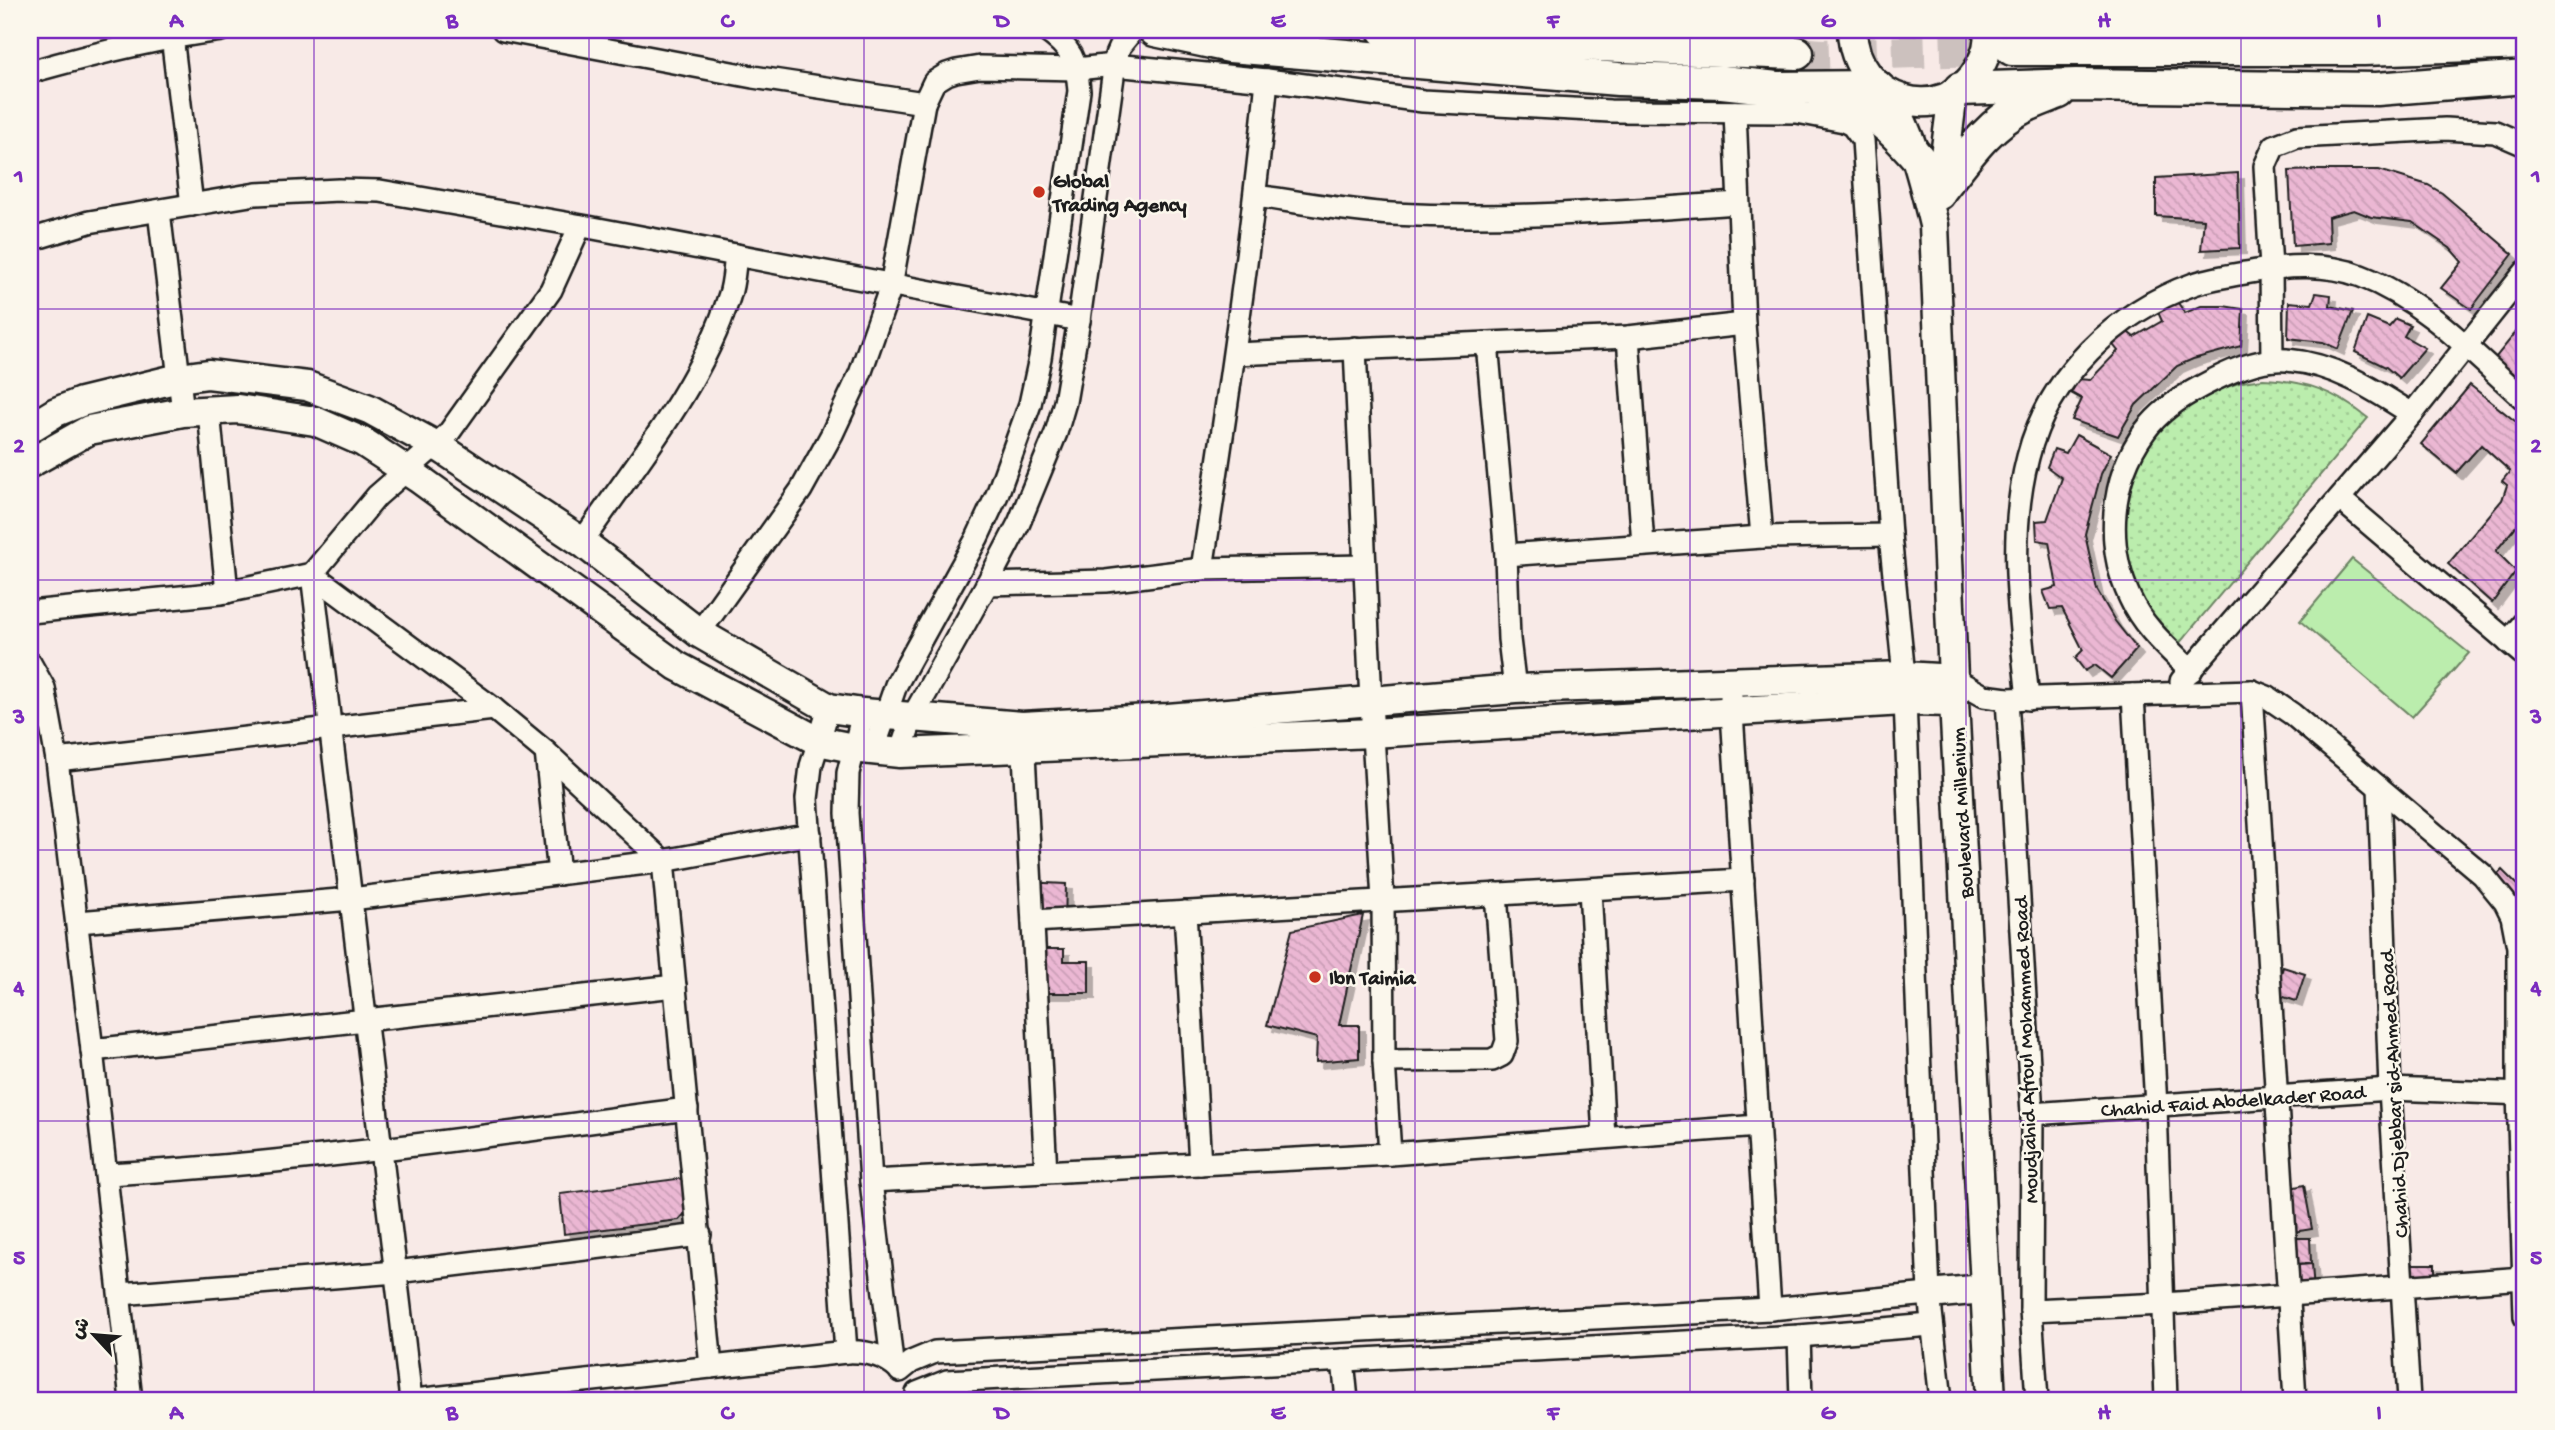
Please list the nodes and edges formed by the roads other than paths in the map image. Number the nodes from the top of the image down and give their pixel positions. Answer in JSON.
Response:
{"nodes":[{"id":1,"x":221,"y":30,"type":"edge"},
{"id":2,"x":503,"y":30,"type":"edge"},
{"id":3,"x":1045,"y":30,"type":"edge"},
{"id":4,"x":1133,"y":30,"type":"edge"},
{"id":5,"x":1155,"y":30,"type":"edge"},
{"id":6,"x":1384,"y":30,"type":"edge"},
{"id":7,"x":1852,"y":30,"type":"edge"},
{"id":8,"x":172,"y":36,"type":"junction"},
{"id":9,"x":2000,"y":39,"type":"edge"},
{"id":10,"x":2525,"y":43,"type":"edge"},
{"id":11,"x":1797,"y":53,"type":"tunnel mouth"},
{"id":12,"x":1114,"y":65,"type":"junction"},
{"id":13,"x":1077,"y":69,"type":"junction"},
{"id":14,"x":30,"y":72,"type":"edge"},
{"id":15,"x":2525,"y":77,"type":"edge"},
{"id":16,"x":1267,"y":80,"type":"junction"},
{"id":17,"x":2076,"y":85,"type":"junction"},
{"id":18,"x":1777,"y":88,"type":"junction"},
{"id":19,"x":1882,"y":90,"type":"junction"},
{"id":20,"x":1957,"y":91,"type":"junction"},
{"id":21,"x":924,"y":103,"type":"junction"},
{"id":22,"x":1735,"y":112,"type":"junction"},
{"id":23,"x":2525,"y":145,"type":"edge"},
{"id":24,"x":1918,"y":158,"type":"junction"},
{"id":25,"x":1941,"y":189,"type":"junction"},
{"id":26,"x":1255,"y":196,"type":"junction"},
{"id":27,"x":1738,"y":203,"type":"junction"},
{"id":28,"x":192,"y":205,"type":"junction"},
{"id":29,"x":159,"y":211,"type":"junction"},
{"id":30,"x":1934,"y":225,"type":"junction"},
{"id":31,"x":580,"y":226,"type":"junction"},
{"id":32,"x":30,"y":240,"type":"edge"},
{"id":33,"x":736,"y":255,"type":"junction"},
{"id":34,"x":2271,"y":268,"type":"junction"},
{"id":35,"x":2525,"y":272,"type":"edge"},
{"id":36,"x":891,"y":286,"type":"junction"},
{"id":37,"x":1046,"y":314,"type":"junction"},
{"id":38,"x":1079,"y":320,"type":"junction"},
{"id":39,"x":1744,"y":324,"type":"junction"},
{"id":40,"x":1628,"y":337,"type":"junction"},
{"id":41,"x":1486,"y":343,"type":"junction"},
{"id":42,"x":2464,"y":346,"type":"junction"},
{"id":43,"x":1355,"y":348,"type":"junction"},
{"id":44,"x":1235,"y":354,"type":"junction"},
{"id":45,"x":2272,"y":360,"type":"junction"},
{"id":46,"x":178,"y":378,"type":"junction"},
{"id":47,"x":2525,"y":400,"type":"edge"},
{"id":48,"x":196,"y":412,"type":"junction"},
{"id":49,"x":2412,"y":414,"type":"junction"},
{"id":50,"x":30,"y":428,"type":"edge"},
{"id":51,"x":435,"y":444,"type":"junction"},
{"id":52,"x":30,"y":463,"type":"edge"},
{"id":53,"x":406,"y":470,"type":"junction"},
{"id":54,"x":2340,"y":499,"type":"junction"},
{"id":55,"x":1890,"y":534,"type":"junction"},
{"id":56,"x":1762,"y":537,"type":"junction"},
{"id":57,"x":582,"y":542,"type":"junction"},
{"id":58,"x":1643,"y":545,"type":"junction"},
{"id":59,"x":1506,"y":555,"type":"junction"},
{"id":60,"x":1364,"y":566,"type":"junction"},
{"id":61,"x":1202,"y":569,"type":"junction"},
{"id":62,"x":312,"y":574,"type":"junction"},
{"id":63,"x":987,"y":584,"type":"junction"},
{"id":64,"x":227,"y":592,"type":"junction"},
{"id":65,"x":30,"y":612,"type":"edge"},
{"id":66,"x":2525,"y":621,"type":"edge"},
{"id":67,"x":699,"y":634,"type":"junction"},
{"id":68,"x":2508,"y":642,"type":"junction"},
{"id":69,"x":2525,"y":656,"type":"edge"},
{"id":70,"x":30,"y":663,"type":"edge"},
{"id":71,"x":2190,"y":671,"type":"junction"},
{"id":72,"x":1729,"y":681,"type":"junction"},
{"id":73,"x":1515,"y":689,"type":"junction"},
{"id":74,"x":1904,"y":689,"type":"junction"},
{"id":75,"x":1954,"y":691,"type":"junction"},
{"id":76,"x":2252,"y":691,"type":"junction"},
{"id":77,"x":2171,"y":694,"type":"junction"},
{"id":78,"x":2133,"y":695,"type":"junction"},
{"id":79,"x":2018,"y":699,"type":"junction"},
{"id":80,"x":1371,"y":702,"type":"junction"},
{"id":81,"x":829,"y":708,"type":"junction"},
{"id":82,"x":494,"y":709,"type":"junction"},
{"id":83,"x":1733,"y":711,"type":"junction"},
{"id":84,"x":873,"y":715,"type":"junction"},
{"id":85,"x":912,"y":718,"type":"junction"},
{"id":86,"x":331,"y":729,"type":"junction"},
{"id":87,"x":1372,"y":733,"type":"junction"},
{"id":88,"x":1023,"y":737,"type":"junction"},
{"id":89,"x":818,"y":741,"type":"junction"},
{"id":90,"x":875,"y":751,"type":"junction"},
{"id":91,"x":546,"y":752,"type":"junction"},
{"id":92,"x":57,"y":760,"type":"junction"},
{"id":93,"x":2379,"y":787,"type":"junction"},
{"id":94,"x":810,"y":834,"type":"junction"},
{"id":95,"x":663,"y":861,"type":"junction"},
{"id":96,"x":559,"y":874,"type":"junction"},
{"id":97,"x":1743,"y":880,"type":"junction"},
{"id":98,"x":1590,"y":890,"type":"junction"},
{"id":99,"x":1496,"y":894,"type":"junction"},
{"id":100,"x":351,"y":899,"type":"junction"},
{"id":101,"x":1383,"y":900,"type":"junction"},
{"id":102,"x":1185,"y":912,"type":"junction"},
{"id":103,"x":1032,"y":921,"type":"junction"},
{"id":104,"x":78,"y":922,"type":"junction"},
{"id":105,"x":2522,"y":943,"type":"edge"},
{"id":106,"x":675,"y":986,"type":"junction"},
{"id":107,"x":366,"y":1020,"type":"junction"},
{"id":108,"x":92,"y":1050,"type":"junction"},
{"id":109,"x":1384,"y":1061,"type":"junction"},
{"id":110,"x":2390,"y":1089,"type":"junction"},
{"id":111,"x":2522,"y":1093,"type":"edge"},
{"id":112,"x":2275,"y":1096,"type":"junction"},
{"id":113,"x":2155,"y":1106,"type":"junction"},
{"id":114,"x":687,"y":1109,"type":"junction"},
{"id":115,"x":2032,"y":1114,"type":"junction"},
{"id":116,"x":1758,"y":1126,"type":"junction"},
{"id":117,"x":1604,"y":1137,"type":"junction"},
{"id":118,"x":381,"y":1148,"type":"junction"},
{"id":119,"x":1390,"y":1154,"type":"junction"},
{"id":120,"x":1200,"y":1164,"type":"junction"},
{"id":121,"x":1046,"y":1172,"type":"junction"},
{"id":122,"x":108,"y":1174,"type":"junction"},
{"id":123,"x":871,"y":1181,"type":"junction"},
{"id":124,"x":700,"y":1235,"type":"junction"},
{"id":125,"x":396,"y":1272,"type":"junction"},
{"id":126,"x":2524,"y":1278,"type":"edge"},
{"id":127,"x":2402,"y":1286,"type":"junction"},
{"id":128,"x":1984,"y":1289,"type":"junction"},
{"id":129,"x":120,"y":1294,"type":"junction"},
{"id":130,"x":1929,"y":1294,"type":"junction"},
{"id":131,"x":2290,"y":1294,"type":"junction"},
{"id":132,"x":2164,"y":1304,"type":"junction"},
{"id":133,"x":1770,"y":1309,"type":"junction"},
{"id":134,"x":2031,"y":1310,"type":"junction"},
{"id":135,"x":2525,"y":1317,"type":"edge"},
{"id":136,"x":1931,"y":1325,"type":"junction"},
{"id":137,"x":1387,"y":1328,"type":"junction"},
{"id":138,"x":1799,"y":1336,"type":"junction"},
{"id":139,"x":846,"y":1352,"type":"junction"},
{"id":140,"x":1388,"y":1357,"type":"junction"},
{"id":141,"x":1343,"y":1360,"type":"junction"},
{"id":142,"x":711,"y":1367,"type":"junction"},
{"id":143,"x":896,"y":1367,"type":"junction"},
{"id":144,"x":920,"y":1396,"type":"edge"},
{"id":145,"x":131,"y":1400,"type":"edge"},
{"id":146,"x":413,"y":1400,"type":"edge"},
{"id":147,"x":1347,"y":1400,"type":"edge"},
{"id":148,"x":1801,"y":1400,"type":"edge"},
{"id":149,"x":1941,"y":1400,"type":"edge"},
{"id":150,"x":1991,"y":1400,"type":"edge"},
{"id":151,"x":2037,"y":1400,"type":"edge"},
{"id":152,"x":2166,"y":1400,"type":"edge"},
{"id":153,"x":2295,"y":1400,"type":"edge"},
{"id":154,"x":2409,"y":1400,"type":"edge"}],
"edges":[{"from":1,"to":8,"type":"street"},
{"from":2,"to":21,"type":"street"},
{"from":3,"to":13,"type":"street"},
{"from":4,"to":12,"type":"street"},
{"from":5,"to":18,"type":"highway"},
{"from":6,"to":11,"type":"highway"},
{"from":7,"to":19,"type":"main road"},
{"from":8,"to":14,"type":"street"},
{"from":8,"to":28,"type":"street"},
{"from":9,"to":10,"type":"highway"},
{"from":9,"to":20,"type":"main road"},
{"from":12,"to":13,"type":"street"},
{"from":12,"to":16,"type":"street"},
{"from":12,"to":38,"type":"street"},
{"from":13,"to":21,"type":"street"},
{"from":13,"to":37,"type":"street"},
{"from":15,"to":17,"type":"highway"},
{"from":16,"to":22,"type":"street"},
{"from":16,"to":26,"type":"street"},
{"from":17,"to":20,"type":"highway"},
{"from":17,"to":25,"type":"highway"},
{"from":18,"to":19,"type":"highway"},
{"from":18,"to":24,"type":"highway"},
{"from":19,"to":20,"type":"main road"},
{"from":19,"to":24,"type":"main road"},
{"from":20,"to":25,"type":"main road"},
{"from":21,"to":36,"type":"street"},
{"from":22,"to":27,"type":"street"},
{"from":22,"to":55,"type":"street"},
{"from":23,"to":34,"type":"street"},
{"from":24,"to":30,"type":"main road"},
{"from":25,"to":30,"type":"main road"},
{"from":26,"to":27,"type":"street"},
{"from":26,"to":44,"type":"street"},
{"from":27,"to":39,"type":"street"},
{"from":28,"to":29,"type":"street"},
{"from":28,"to":31,"type":"street"},
{"from":29,"to":32,"type":"street"},
{"from":29,"to":46,"type":"street"},
{"from":30,"to":75,"type":"main road","name":"Boulevard Millenium"},
{"from":31,"to":33,"type":"street"},
{"from":31,"to":51,"type":"street"},
{"from":33,"to":36,"type":"street"},
{"from":33,"to":57,"type":"street"},
{"from":34,"to":42,"type":"street","name":"Moudjahid Afroul Mohammed Road"},
{"from":34,"to":45,"type":"street"},
{"from":34,"to":79,"type":"street","name":"Moudjahid Afroul Mohammed Road"},
{"from":35,"to":42,"type":"street"},
{"from":36,"to":37,"type":"street"},
{"from":36,"to":67,"type":"street"},
{"from":37,"to":38,"type":"street"},
{"from":37,"to":84,"type":"street"},
{"from":38,"to":63,"type":"street"},
{"from":39,"to":40,"type":"street"},
{"from":39,"to":56,"type":"street"},
{"from":40,"to":41,"type":"street"},
{"from":40,"to":58,"type":"street"},
{"from":41,"to":43,"type":"street"},
{"from":41,"to":59,"type":"street"},
{"from":42,"to":47,"type":"street","name":"Moudjahid Afroul Mohammed Road"},
{"from":42,"to":49,"type":"street"},
{"from":43,"to":44,"type":"street"},
{"from":43,"to":60,"type":"street"},
{"from":44,"to":61,"type":"street"},
{"from":45,"to":49,"type":"street"},
{"from":45,"to":71,"type":"street"},
{"from":46,"to":48,"type":"street"},
{"from":46,"to":50,"type":"main road"},
{"from":46,"to":51,"type":"main road"},
{"from":48,"to":52,"type":"main road"},
{"from":48,"to":53,"type":"main road"},
{"from":48,"to":64,"type":"street"},
{"from":49,"to":54,"type":"street"},
{"from":51,"to":53,"type":"street"},
{"from":51,"to":57,"type":"main road"},
{"from":53,"to":62,"type":"street"},
{"from":53,"to":89,"type":"main road"},
{"from":54,"to":68,"type":"street"},
{"from":54,"to":71,"type":"street"},
{"from":55,"to":56,"type":"street"},
{"from":55,"to":74,"type":"street"},
{"from":56,"to":58,"type":"street"},
{"from":57,"to":67,"type":"main road"},
{"from":58,"to":59,"type":"street"},
{"from":59,"to":73,"type":"street"},
{"from":60,"to":61,"type":"street"},
{"from":60,"to":80,"type":"street"},
{"from":61,"to":63,"type":"street"},
{"from":62,"to":64,"type":"street"},
{"from":62,"to":82,"type":"street"},
{"from":62,"to":86,"type":"street"},
{"from":63,"to":85,"type":"street"},
{"from":64,"to":65,"type":"street"},
{"from":66,"to":68,"type":"street"},
{"from":67,"to":81,"type":"main road"},
{"from":68,"to":69,"type":"street"},
{"from":70,"to":92,"type":"street"},
{"from":71,"to":77,"type":"street"},
{"from":72,"to":73,"type":"main road"},
{"from":72,"to":74,"type":"main road"},
{"from":72,"to":83,"type":"street"},
{"from":73,"to":80,"type":"main road"},
{"from":74,"to":75,"type":"main road"},
{"from":74,"to":83,"type":"main road"},
{"from":74,"to":130,"type":"street"},
{"from":75,"to":79,"type":"street"},
{"from":75,"to":128,"type":"main road","name":"Boulevard Millenium"},
{"from":76,"to":77,"type":"street"},
{"from":76,"to":93,"type":"street"},
{"from":76,"to":112,"type":"street"},
{"from":77,"to":78,"type":"street"},
{"from":78,"to":79,"type":"street"},
{"from":78,"to":113,"type":"street"},
{"from":79,"to":115,"type":"street","name":"Moudjahid Afroul Mohammed Road"},
{"from":80,"to":87,"type":"street"},
{"from":80,"to":88,"type":"main road"},
{"from":81,"to":84,"type":"main road"},
{"from":81,"to":89,"type":"street"},
{"from":82,"to":86,"type":"street"},
{"from":82,"to":91,"type":"street"},
{"from":83,"to":87,"type":"main road"},
{"from":83,"to":97,"type":"street"},
{"from":84,"to":85,"type":"main road"},
{"from":84,"to":90,"type":"street"},
{"from":85,"to":88,"type":"main road"},
{"from":85,"to":90,"type":"street"},
{"from":86,"to":92,"type":"street"},
{"from":86,"to":100,"type":"street"},
{"from":87,"to":88,"type":"main road"},
{"from":87,"to":101,"type":"street"},
{"from":88,"to":90,"type":"main road"},
{"from":88,"to":103,"type":"street"},
{"from":89,"to":90,"type":"main road"},
{"from":89,"to":94,"type":"street"},
{"from":90,"to":123,"type":"street"},
{"from":91,"to":95,"type":"street"},
{"from":91,"to":96,"type":"street"},
{"from":92,"to":104,"type":"street"},
{"from":93,"to":105,"type":"street"},
{"from":93,"to":110,"type":"street","name":"Chahid Djebbar sid-Ahmed Road"},
{"from":94,"to":95,"type":"street"},
{"from":94,"to":139,"type":"street"},
{"from":95,"to":96,"type":"street"},
{"from":95,"to":106,"type":"street"},
{"from":96,"to":100,"type":"street"},
{"from":97,"to":98,"type":"street"},
{"from":97,"to":116,"type":"street"},
{"from":98,"to":99,"type":"street"},
{"from":98,"to":117,"type":"street"},
{"from":99,"to":101,"type":"street"},
{"from":99,"to":109,"type":"street"},
{"from":100,"to":104,"type":"street"},
{"from":100,"to":107,"type":"street"},
{"from":101,"to":102,"type":"street"},
{"from":101,"to":109,"type":"street"},
{"from":102,"to":103,"type":"street"},
{"from":102,"to":120,"type":"street"},
{"from":103,"to":121,"type":"street"},
{"from":104,"to":108,"type":"street"},
{"from":105,"to":111,"type":"street"},
{"from":106,"to":107,"type":"street"},
{"from":106,"to":114,"type":"street"},
{"from":107,"to":108,"type":"street"},
{"from":107,"to":118,"type":"street"},
{"from":108,"to":122,"type":"street"},
{"from":109,"to":119,"type":"street"},
{"from":110,"to":111,"type":"street","name":"Chahid Faid Abdelkader Road"},
{"from":110,"to":112,"type":"street","name":"Chahid Faid Abdelkader Road"},
{"from":110,"to":127,"type":"street","name":"Chahid Djebbar sid-Ahmed Road"},
{"from":111,"to":126,"type":"street"},
{"from":112,"to":113,"type":"street","name":"Chahid Faid Abdelkader Road"},
{"from":112,"to":131,"type":"street"},
{"from":113,"to":115,"type":"street","name":"Chahid Faid Abdelkader Road"},
{"from":113,"to":132,"type":"street"},
{"from":114,"to":118,"type":"street"},
{"from":114,"to":124,"type":"street"},
{"from":115,"to":134,"type":"street","name":"Moudjahid Afroul Mohammed Road"},
{"from":116,"to":117,"type":"street"},
{"from":116,"to":133,"type":"street"},
{"from":117,"to":119,"type":"street"},
{"from":118,"to":122,"type":"street"},
{"from":118,"to":125,"type":"street"},
{"from":119,"to":120,"type":"street"},
{"from":120,"to":121,"type":"street"},
{"from":121,"to":123,"type":"street"},
{"from":122,"to":129,"type":"street"},
{"from":123,"to":143,"type":"street"},
{"from":124,"to":125,"type":"street"},
{"from":124,"to":142,"type":"street"},
{"from":125,"to":129,"type":"street"},
{"from":125,"to":146,"type":"street"},
{"from":126,"to":127,"type":"street"},
{"from":126,"to":135,"type":"street"},
{"from":127,"to":131,"type":"street"},
{"from":127,"to":154,"type":"street","name":"Chahid Djebbar sid-Ahmed Road"},
{"from":128,"to":130,"type":"main road"},
{"from":128,"to":150,"type":"main road","name":"Boulevard Millenium"},
{"from":129,"to":145,"type":"street"},
{"from":130,"to":133,"type":"street"},
{"from":130,"to":136,"type":"street"},
{"from":131,"to":132,"type":"street"},
{"from":131,"to":153,"type":"street"},
{"from":132,"to":134,"type":"street"},
{"from":132,"to":152,"type":"street"},
{"from":133,"to":137,"type":"street"},
{"from":134,"to":151,"type":"street","name":"Moudjahid Afroul Mohammed Road"},
{"from":136,"to":138,"type":"street"},
{"from":136,"to":149,"type":"street"},
{"from":137,"to":140,"type":"street"},
{"from":137,"to":143,"type":"street"},
{"from":138,"to":140,"type":"street"},
{"from":138,"to":148,"type":"street"},
{"from":139,"to":142,"type":"street"},
{"from":139,"to":143,"type":"street"},
{"from":140,"to":141,"type":"street"},
{"from":141,"to":144,"type":"street"},
{"from":141,"to":147,"type":"street"},
{"from":142,"to":146,"type":"street"},
{"from":143,"to":144,"type":"street"}]}
